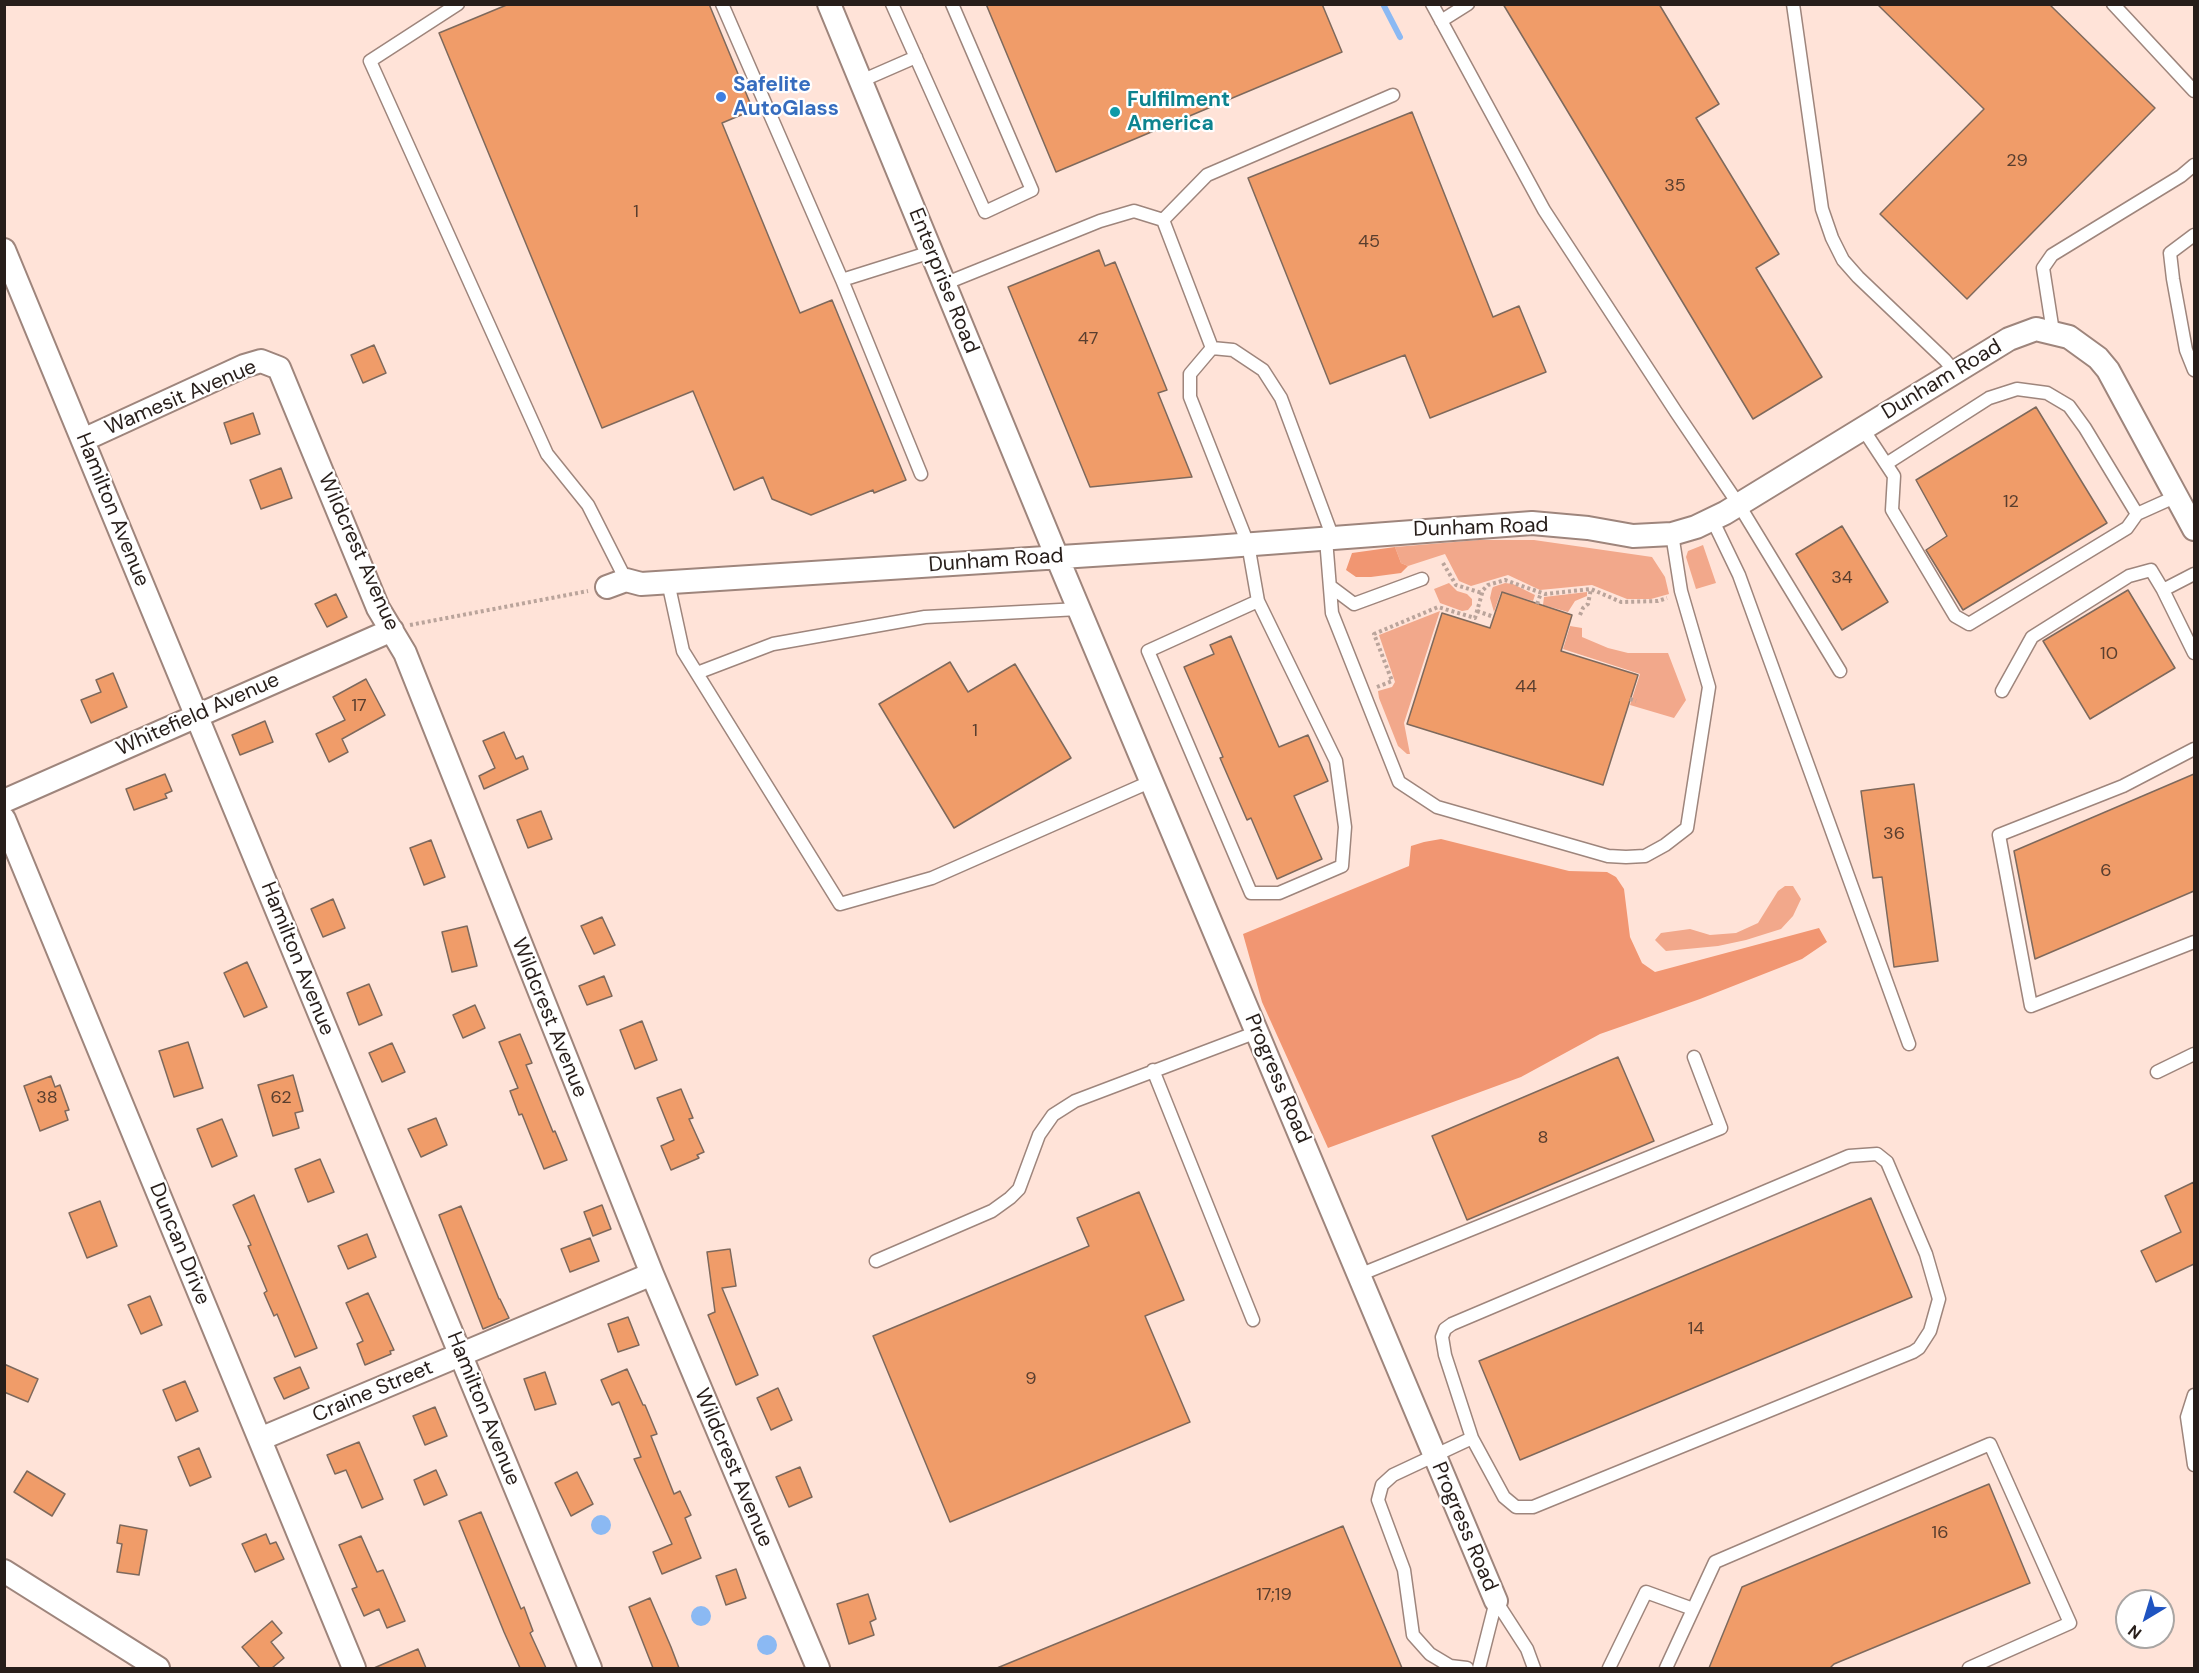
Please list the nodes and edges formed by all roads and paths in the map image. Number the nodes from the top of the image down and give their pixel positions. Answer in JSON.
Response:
{"nodes":[{"id":1,"x":458,"y":4,"type":"edge"},
{"id":2,"x":722,"y":4,"type":"edge"},
{"id":3,"x":829,"y":4,"type":"edge"},
{"id":4,"x":892,"y":4,"type":"edge"},
{"id":5,"x":952,"y":4,"type":"edge"},
{"id":6,"x":1432,"y":4,"type":"edge"},
{"id":7,"x":1468,"y":4,"type":"edge"},
{"id":8,"x":1793,"y":4,"type":"edge"},
{"id":9,"x":2113,"y":4,"type":"edge"},
{"id":10,"x":1441,"y":21,"type":"junction"},
{"id":11,"x":916,"y":57,"type":"junction"},
{"id":12,"x":861,"y":81,"type":"junction"},
{"id":13,"x":2194,"y":91,"type":"edge"},
{"id":14,"x":1393,"y":95,"type":"dead end"},
{"id":15,"x":2194,"y":165,"type":"edge"},
{"id":16,"x":1163,"y":220,"type":"junction"},
{"id":17,"x":2194,"y":235,"type":"edge"},
{"id":18,"x":4,"y":250,"type":"edge"},
{"id":19,"x":931,"y":252,"type":"junction"},
{"id":20,"x":842,"y":280,"type":"junction"},
{"id":21,"x":944,"y":284,"type":"junction"},
{"id":22,"x":2053,"y":332,"type":"junction"},
{"id":23,"x":1212,"y":348,"type":"junction"},
{"id":24,"x":279,"y":368,"type":"joint"},
{"id":25,"x":2194,"y":370,"type":"edge"},
{"id":26,"x":1955,"y":372,"type":"junction"},
{"id":27,"x":1863,"y":429,"type":"junction"},
{"id":28,"x":83,"y":440,"type":"junction"},
{"id":29,"x":1886,"y":464,"type":"junction"},
{"id":30,"x":921,"y":474,"type":"dead end"},
{"id":31,"x":2177,"y":496,"type":"junction"},
{"id":32,"x":1739,"y":505,"type":"junction"},
{"id":33,"x":2137,"y":513,"type":"junction"},
{"id":34,"x":1712,"y":519,"type":"junction"},
{"id":35,"x":2194,"y":528,"type":"edge"},
{"id":36,"x":1672,"y":534,"type":"junction"},
{"id":37,"x":1329,"y":538,"type":"junction"},
{"id":38,"x":1248,"y":544,"type":"junction"},
{"id":39,"x":1058,"y":557,"type":"junction"},
{"id":40,"x":1443,"y":563,"type":"dead end"},
{"id":41,"x":2194,"y":574,"type":"edge"},
{"id":42,"x":1422,"y":579,"type":"dead end"},
{"id":43,"x":668,"y":582,"type":"junction"},
{"id":44,"x":616,"y":583,"type":"junction"},
{"id":45,"x":1330,"y":586,"type":"junction"},
{"id":46,"x":1591,"y":589,"type":"junction"},
{"id":47,"x":2163,"y":590,"type":"junction"},
{"id":48,"x":1682,"y":591,"type":"junction"},
{"id":49,"x":1482,"y":593,"type":"junction"},
{"id":50,"x":1540,"y":593,"type":"junction"},
{"id":51,"x":1258,"y":601,"type":"junction"},
{"id":52,"x":1537,"y":604,"type":"dead end"},
{"id":53,"x":1079,"y":609,"type":"junction"},
{"id":54,"x":1477,"y":612,"type":"junction"},
{"id":55,"x":1580,"y":615,"type":"dead end"},
{"id":56,"x":1494,"y":617,"type":"dead end"},
{"id":57,"x":392,"y":630,"type":"junction"},
{"id":58,"x":2194,"y":653,"type":"edge"},
{"id":59,"x":1840,"y":671,"type":"dead end"},
{"id":60,"x":697,"y":673,"type":"junction"},
{"id":61,"x":1378,"y":687,"type":"dead end"},
{"id":62,"x":2002,"y":691,"type":"dead end"},
{"id":63,"x":1630,"y":699,"type":"dead end"},
{"id":64,"x":1636,"y":701,"type":"dead end"},
{"id":65,"x":197,"y":716,"type":"junction"},
{"id":66,"x":2194,"y":749,"type":"edge"},
{"id":67,"x":1152,"y":781,"type":"junction"},
{"id":68,"x":4,"y":801,"type":"edge"},
{"id":69,"x":4,"y":819,"type":"edge"},
{"id":70,"x":2194,"y":942,"type":"edge"},
{"id":71,"x":1257,"y":1032,"type":"junction"},
{"id":72,"x":1909,"y":1044,"type":"dead end"},
{"id":73,"x":2194,"y":1054,"type":"edge"},
{"id":74,"x":1694,"y":1057,"type":"dead end"},
{"id":75,"x":1153,"y":1070,"type":"junction"},
{"id":76,"x":2157,"y":1072,"type":"dead end"},
{"id":77,"x":876,"y":1261,"type":"dead end"},
{"id":78,"x":651,"y":1274,"type":"junction"},
{"id":79,"x":1359,"y":1275,"type":"junction"},
{"id":80,"x":1253,"y":1320,"type":"dead end"},
{"id":81,"x":460,"y":1355,"type":"junction"},
{"id":82,"x":2194,"y":1395,"type":"edge"},
{"id":83,"x":1472,"y":1438,"type":"junction"},
{"id":84,"x":260,"y":1439,"type":"junction"},
{"id":85,"x":1435,"y":1457,"type":"junction"},
{"id":86,"x":2194,"y":1465,"type":"edge"},
{"id":87,"x":4,"y":1571,"type":"edge"},
{"id":88,"x":1496,"y":1601,"type":"junction"},
{"id":89,"x":1693,"y":1610,"type":"junction"},
{"id":90,"x":158,"y":1668,"type":"edge"},
{"id":91,"x":354,"y":1668,"type":"edge"},
{"id":92,"x":590,"y":1668,"type":"edge"},
{"id":93,"x":818,"y":1668,"type":"edge"},
{"id":94,"x":1467,"y":1668,"type":"edge"},
{"id":95,"x":1479,"y":1668,"type":"edge"},
{"id":96,"x":1534,"y":1668,"type":"edge"},
{"id":97,"x":1609,"y":1668,"type":"edge"},
{"id":98,"x":1665,"y":1668,"type":"edge"},
{"id":99,"x":1969,"y":1668,"type":"edge"}],
"edges":[{"from":1,"to":44,"type":"lane"},
{"from":2,"to":20,"type":"lane"},
{"from":3,"to":12,"type":"street","name":"Enterprise Road"},
{"from":4,"to":11,"type":"lane"},
{"from":5,"to":11,"type":"lane"},
{"from":6,"to":10,"type":"lane"},
{"from":7,"to":10,"type":"lane"},
{"from":8,"to":26,"type":"lane"},
{"from":9,"to":13,"type":"lane"},
{"from":10,"to":32,"type":"lane"},
{"from":11,"to":12,"type":"lane"},
{"from":12,"to":19,"type":"street","name":"Enterprise Road"},
{"from":14,"to":16,"type":"lane"},
{"from":15,"to":22,"type":"lane"},
{"from":16,"to":21,"type":"lane"},
{"from":16,"to":23,"type":"lane"},
{"from":17,"to":25,"type":"lane"},
{"from":18,"to":28,"type":"street","name":"Hamilton Avenue"},
{"from":19,"to":20,"type":"lane"},
{"from":19,"to":21,"type":"street","name":"Enterprise Road"},
{"from":20,"to":30,"type":"lane"},
{"from":21,"to":39,"type":"street","name":"Enterprise Road"},
{"from":22,"to":26,"type":"street","name":"Dunham Road"},
{"from":22,"to":31,"type":"street","name":"Dunham Road"},
{"from":23,"to":37,"type":"lane"},
{"from":23,"to":38,"type":"lane"},
{"from":24,"to":28,"type":"street","name":"Wamesit Avenue"},
{"from":24,"to":57,"type":"street","name":"Wildcrest Avenue"},
{"from":26,"to":27,"type":"street","name":"Dunham Road"},
{"from":27,"to":29,"type":"lane"},
{"from":27,"to":32,"type":"street","name":"Dunham Road"},
{"from":28,"to":65,"type":"street","name":"Hamilton Avenue"},
{"from":29,"to":33,"type":"lane"},
{"from":29,"to":33,"type":"lane"},
{"from":31,"to":33,"type":"lane"},
{"from":31,"to":35,"type":"street","name":"Dunham Road"},
{"from":32,"to":34,"type":"street","name":"Dunham Road"},
{"from":32,"to":59,"type":"lane"},
{"from":34,"to":36,"type":"street","name":"Dunham Road"},
{"from":34,"to":72,"type":"lane"},
{"from":36,"to":37,"type":"street","name":"Dunham Road"},
{"from":36,"to":48,"type":"lane"},
{"from":37,"to":38,"type":"street","name":"Dunham Road"},
{"from":37,"to":45,"type":"lane"},
{"from":38,"to":39,"type":"street","name":"Dunham Road"},
{"from":38,"to":51,"type":"lane"},
{"from":39,"to":43,"type":"street","name":"Dunham Road"},
{"from":39,"to":53,"type":"street","name":"Progress Road"},
{"from":40,"to":49,"type":"path"},
{"from":41,"to":47,"type":"lane"},
{"from":42,"to":45,"type":"lane"},
{"from":43,"to":44,"type":"street","name":"Dunham Road"},
{"from":43,"to":60,"type":"lane"},
{"from":44,"to":57,"type":"path"},
{"from":45,"to":48,"type":"lane"},
{"from":46,"to":48,"type":"path"},
{"from":46,"to":50,"type":"path"},
{"from":46,"to":55,"type":"path"},
{"from":47,"to":58,"type":"lane"},
{"from":47,"to":62,"type":"lane"},
{"from":49,"to":50,"type":"path"},
{"from":49,"to":54,"type":"path"},
{"from":50,"to":52,"type":"path"},
{"from":51,"to":51,"type":"lane"},
{"from":53,"to":60,"type":"lane"},
{"from":53,"to":67,"type":"street","name":"Progress Road"},
{"from":54,"to":56,"type":"path"},
{"from":54,"to":61,"type":"path"},
{"from":57,"to":65,"type":"street","name":"Whitefield Avenue"},
{"from":57,"to":78,"type":"street","name":"Wildcrest Avenue"},
{"from":60,"to":67,"type":"lane"},
{"from":63,"to":64,"type":"path"},
{"from":65,"to":68,"type":"street","name":"Whitefield Avenue"},
{"from":65,"to":81,"type":"street","name":"Hamilton Avenue"},
{"from":66,"to":70,"type":"lane"},
{"from":67,"to":71,"type":"street","name":"Progress Road"},
{"from":69,"to":84,"type":"street","name":"Duncan Drive"},
{"from":71,"to":75,"type":"lane"},
{"from":71,"to":79,"type":"street","name":"Progress Road"},
{"from":73,"to":76,"type":"lane"},
{"from":74,"to":79,"type":"lane"},
{"from":75,"to":77,"type":"lane"},
{"from":75,"to":80,"type":"lane"},
{"from":78,"to":81,"type":"street","name":"Craine Street"},
{"from":78,"to":93,"type":"street","name":"Wildcrest Avenue"},
{"from":79,"to":85,"type":"street","name":"Progress Road"},
{"from":81,"to":84,"type":"street","name":"Craine Street"},
{"from":81,"to":92,"type":"street","name":"Hamilton Avenue"},
{"from":82,"to":86,"type":"lane"},
{"from":83,"to":83,"type":"lane"},
{"from":83,"to":85,"type":"lane"},
{"from":84,"to":91,"type":"street","name":"Duncan Drive"},
{"from":85,"to":88,"type":"street","name":"Progress Road"},
{"from":85,"to":94,"type":"lane"},
{"from":87,"to":90,"type":"street"},
{"from":88,"to":95,"type":"lane"},
{"from":88,"to":96,"type":"lane"},
{"from":89,"to":97,"type":"lane"},
{"from":89,"to":98,"type":"lane"},
{"from":89,"to":99,"type":"lane"}]}
